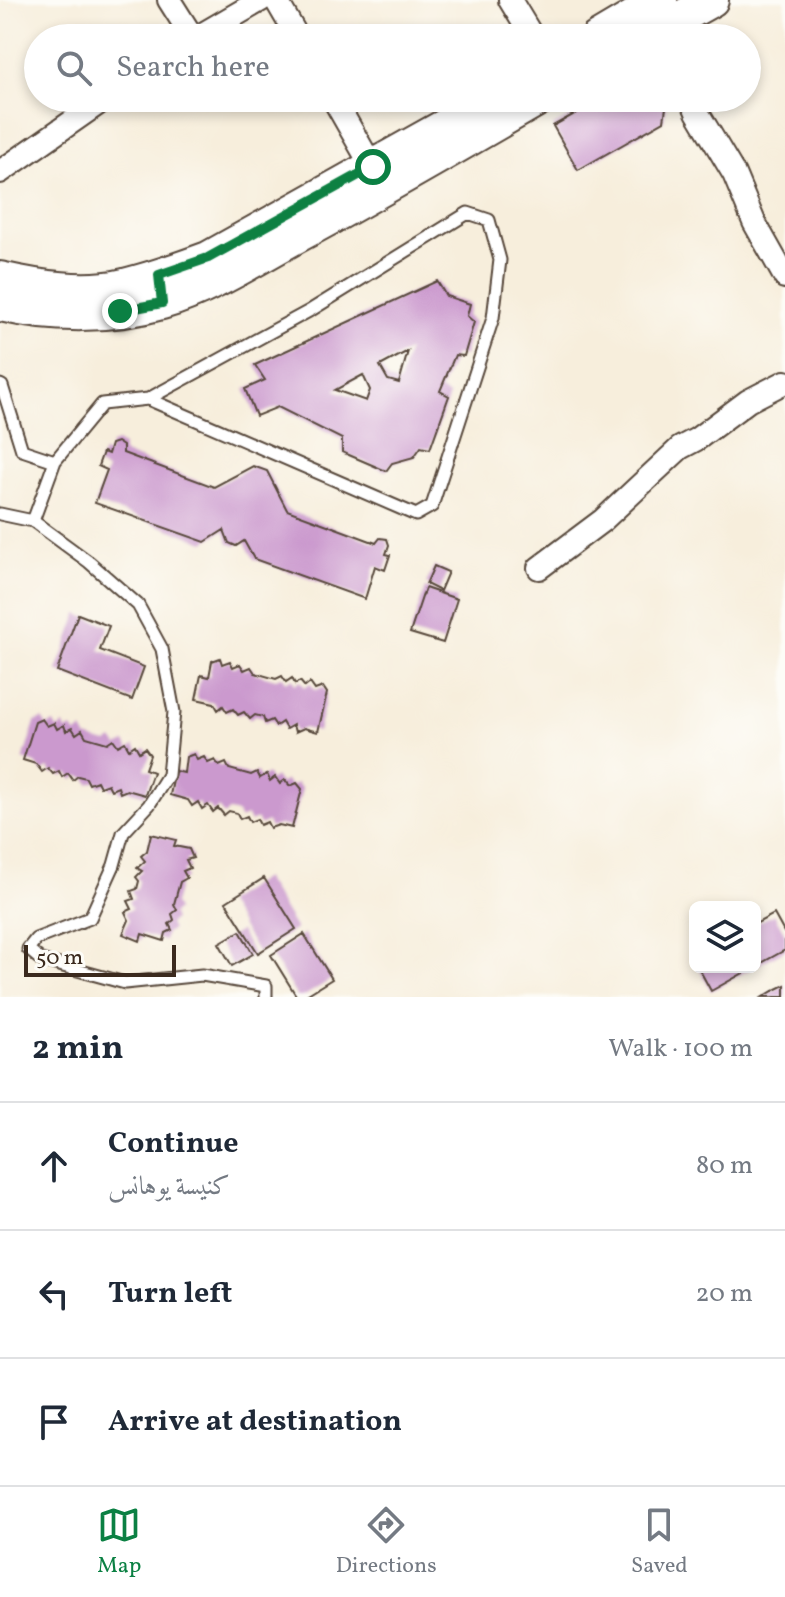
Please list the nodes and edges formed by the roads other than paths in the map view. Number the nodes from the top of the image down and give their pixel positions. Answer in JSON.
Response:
{"nodes":[{"id":1,"x":169,"y":0,"type":"edge"},
{"id":2,"x":261,"y":0,"type":"edge"},
{"id":3,"x":276,"y":0,"type":"edge"},
{"id":4,"x":510,"y":0,"type":"edge"},
{"id":5,"x":712,"y":0,"type":"edge"},
{"id":6,"x":659,"y":21,"type":"edge"},
{"id":7,"x":185,"y":24,"type":"edge"},
{"id":8,"x":219,"y":24,"type":"edge"},
{"id":9,"x":290,"y":24,"type":"edge"},
{"id":10,"x":525,"y":24,"type":"edge"},
{"id":11,"x":86,"y":112,"type":"edge"},
{"id":12,"x":341,"y":112,"type":"edge"},
{"id":13,"x":474,"y":112,"type":"edge"},
{"id":14,"x":512,"y":112,"type":"edge"},
{"id":15,"x":697,"y":112,"type":"edge"},
{"id":16,"x":0,"y":172,"type":"edge"},
{"id":17,"x":378,"y":178,"type":"junction"},
{"id":18,"x":785,"y":277,"type":"edge"},
{"id":19,"x":0,"y":278,"type":"edge"},
{"id":20,"x":160,"y":289,"type":"junction"},
{"id":21,"x":0,"y":305,"type":"edge"},
{"id":22,"x":785,"y":382,"type":"edge"},
{"id":23,"x":0,"y":385,"type":"edge"},
{"id":24,"x":148,"y":399,"type":"junction"},
{"id":25,"x":55,"y":461,"type":"junction"},
{"id":26,"x":0,"y":514,"type":"edge"},
{"id":27,"x":33,"y":521,"type":"junction"},
{"id":28,"x":539,"y":568,"type":"dead end"},
{"id":29,"x":266,"y":997,"type":"edge"}],
"edges":[{"from":1,"to":7,"type":"street"},
{"from":2,"to":8,"type":"street"},
{"from":3,"to":9,"type":"street"},
{"from":4,"to":10,"type":"street"},
{"from":5,"to":6,"type":"street"},
{"from":11,"to":16,"type":"street"},
{"from":12,"to":17,"type":"street"},
{"from":13,"to":17,"type":"street"},
{"from":14,"to":17,"type":"street"},
{"from":15,"to":18,"type":"street"},
{"from":17,"to":20,"type":"street"},
{"from":19,"to":20,"type":"street"},
{"from":20,"to":21,"type":"street"},
{"from":22,"to":28,"type":"street"},
{"from":23,"to":25,"type":"lane"},
{"from":24,"to":24,"type":"lane"},
{"from":24,"to":25,"type":"lane"},
{"from":25,"to":27,"type":"lane"},
{"from":26,"to":27,"type":"lane"},
{"from":27,"to":29,"type":"lane"}]}
